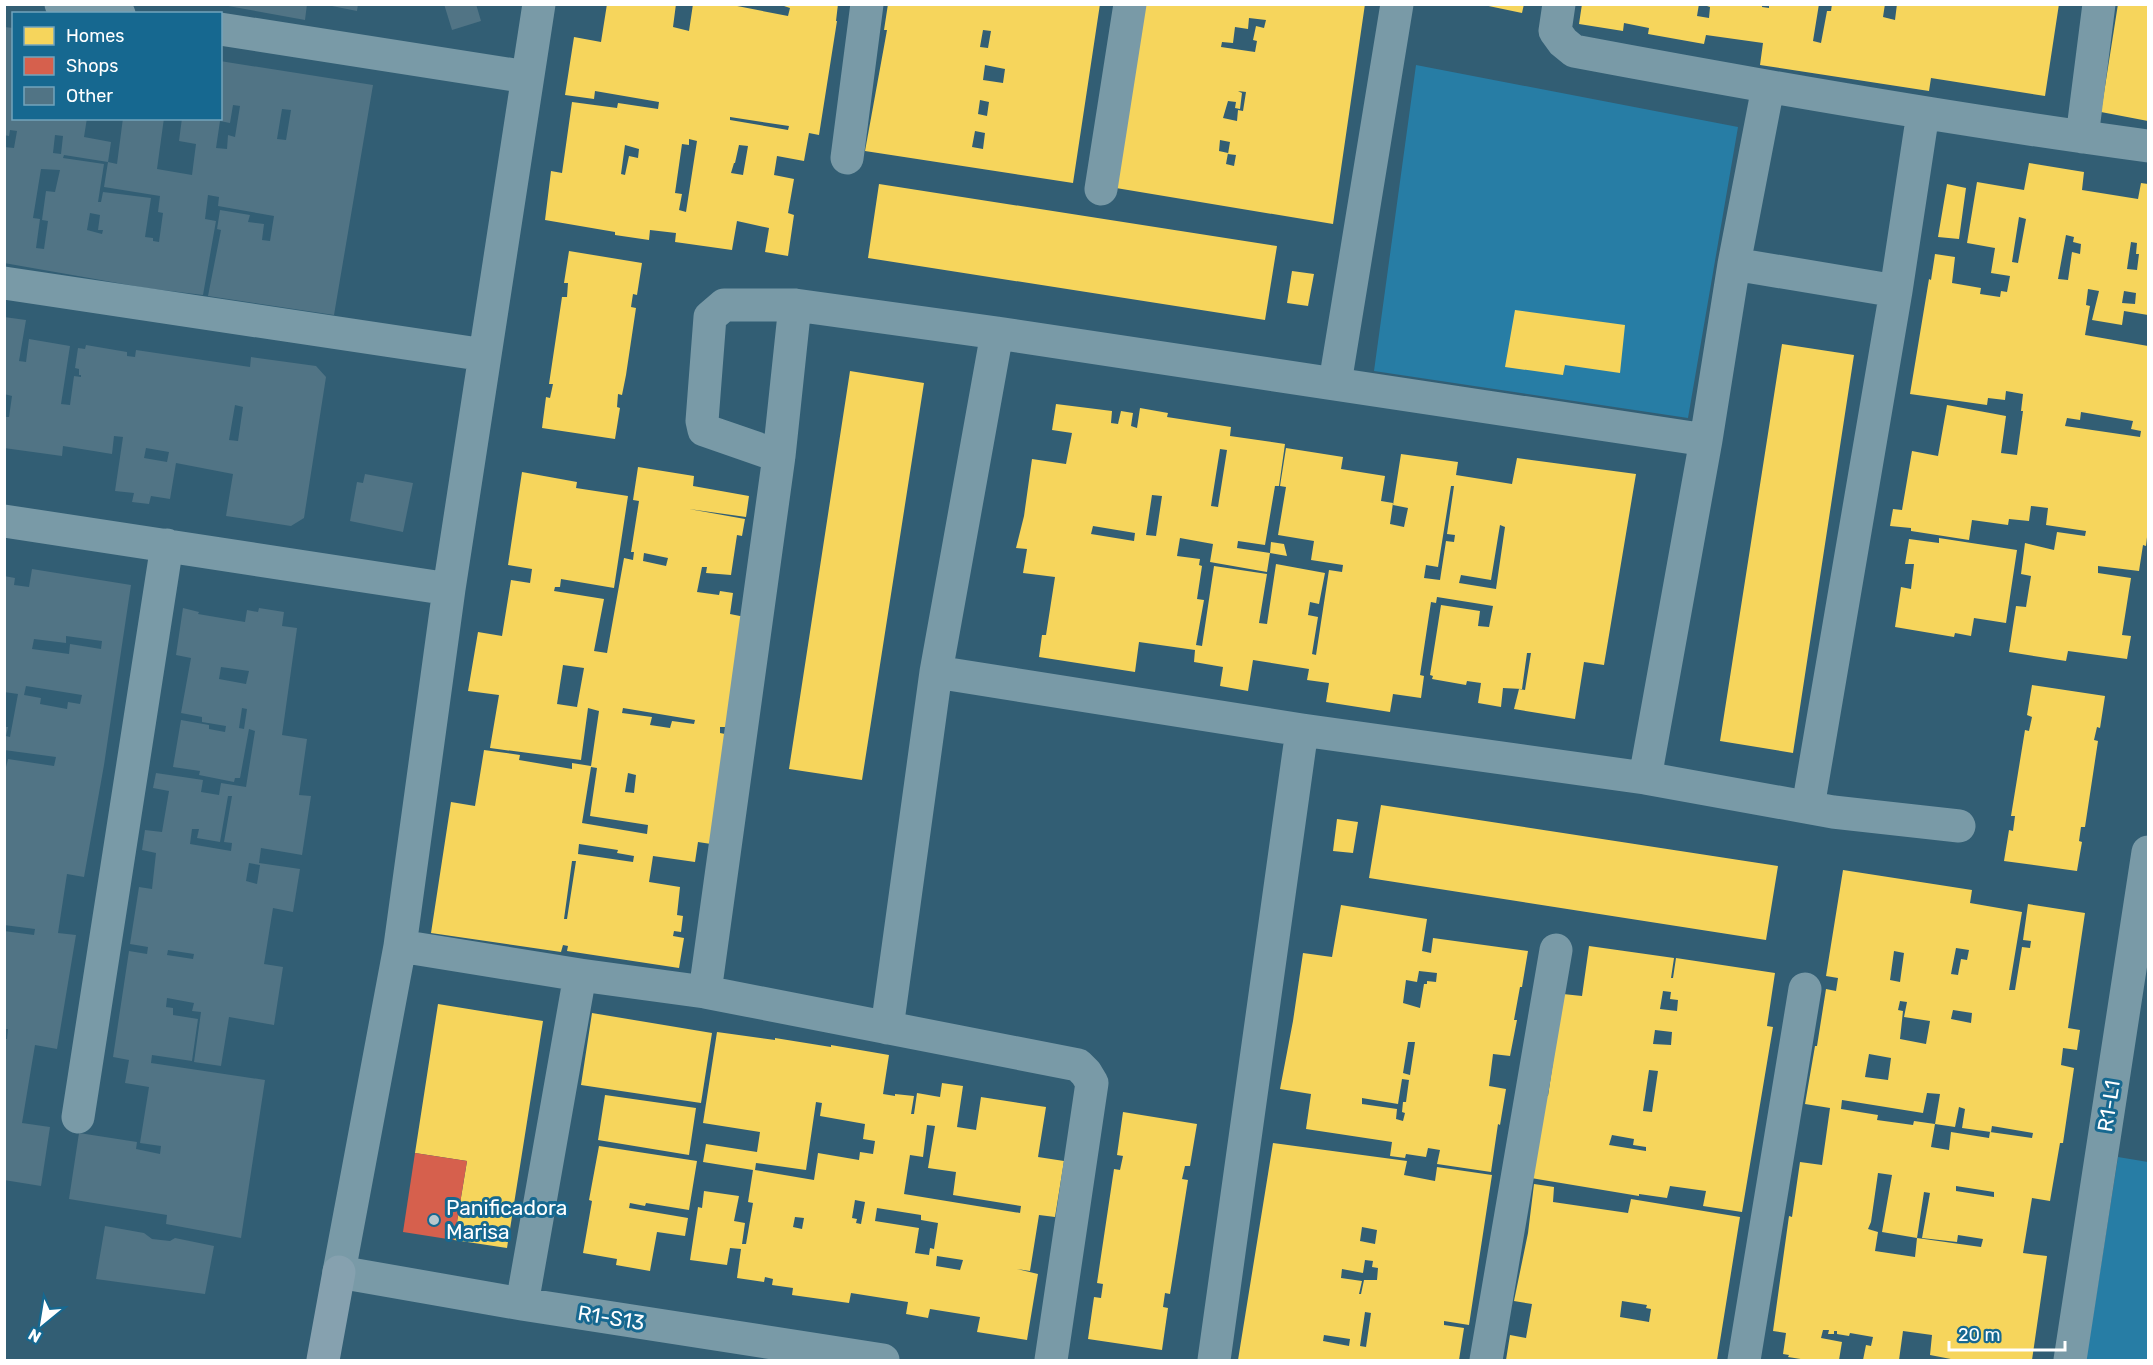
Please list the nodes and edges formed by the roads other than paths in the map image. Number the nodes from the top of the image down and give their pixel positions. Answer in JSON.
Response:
{"nodes":[{"id":1,"x":61,"y":4,"type":"edge"},
{"id":2,"x":538,"y":4,"type":"edge"},
{"id":3,"x":867,"y":4,"type":"edge"},
{"id":4,"x":1130,"y":4,"type":"edge"},
{"id":5,"x":1397,"y":4,"type":"edge"},
{"id":6,"x":1559,"y":4,"type":"edge"},
{"id":7,"x":2099,"y":4,"type":"edge"},
{"id":8,"x":107,"y":12,"type":"edge"},
{"id":9,"x":222,"y":29,"type":"edge"},
{"id":10,"x":527,"y":77,"type":"junction"},
{"id":11,"x":1768,"y":87,"type":"junction"},
{"id":12,"x":1923,"y":113,"type":"junction"},
{"id":13,"x":2082,"y":137,"type":"junction"},
{"id":14,"x":2148,"y":146,"type":"edge"},
{"id":15,"x":847,"y":158,"type":"dead end"},
{"id":16,"x":1101,"y":189,"type":"dead end"},
{"id":17,"x":1734,"y":264,"type":"junction"},
{"id":18,"x":4,"y":283,"type":"edge"},
{"id":19,"x":1896,"y":291,"type":"junction"},
{"id":20,"x":795,"y":305,"type":"junction"},
{"id":21,"x":997,"y":333,"type":"junction"},
{"id":22,"x":485,"y":355,"type":"junction"},
{"id":23,"x":1335,"y":383,"type":"junction"},
{"id":24,"x":1706,"y":440,"type":"junction"},
{"id":25,"x":779,"y":456,"type":"junction"},
{"id":26,"x":4,"y":520,"type":"edge"},
{"id":27,"x":167,"y":545,"type":"junction"},
{"id":28,"x":449,"y":589,"type":"junction"},
{"id":29,"x":936,"y":672,"type":"junction"},
{"id":30,"x":1302,"y":730,"type":"junction"},
{"id":31,"x":1645,"y":778,"type":"junction"},
{"id":32,"x":1808,"y":807,"type":"junction"},
{"id":33,"x":1959,"y":826,"type":"dead end"},
{"id":34,"x":2148,"y":852,"type":"edge"},
{"id":35,"x":400,"y":946,"type":"junction"},
{"id":36,"x":1556,"y":950,"type":"dead end"},
{"id":37,"x":580,"y":975,"type":"junction"},
{"id":38,"x":1805,"y":989,"type":"dead end"},
{"id":39,"x":705,"y":992,"type":"junction"},
{"id":40,"x":2137,"y":1008,"type":"edge"},
{"id":41,"x":886,"y":1028,"type":"junction"},
{"id":42,"x":78,"y":1117,"type":"dead end"},
{"id":43,"x":339,"y":1272,"type":"junction"},
{"id":44,"x":522,"y":1304,"type":"junction"},
{"id":45,"x":323,"y":1360,"type":"edge"},
{"id":46,"x":883,"y":1360,"type":"edge"},
{"id":47,"x":1051,"y":1360,"type":"edge"},
{"id":48,"x":1214,"y":1360,"type":"edge"},
{"id":49,"x":1486,"y":1360,"type":"edge"},
{"id":50,"x":1743,"y":1360,"type":"edge"},
{"id":51,"x":2070,"y":1360,"type":"edge"}],
"edges":[{"from":1,"to":8,"type":"street"},
{"from":2,"to":10,"type":"street"},
{"from":3,"to":15,"type":"street"},
{"from":4,"to":16,"type":"street"},
{"from":5,"to":23,"type":"street"},
{"from":6,"to":11,"type":"street"},
{"from":7,"to":13,"type":"street"},
{"from":9,"to":10,"type":"street"},
{"from":10,"to":22,"type":"street"},
{"from":11,"to":12,"type":"street"},
{"from":11,"to":17,"type":"street"},
{"from":12,"to":13,"type":"street"},
{"from":12,"to":19,"type":"street"},
{"from":13,"to":14,"type":"street"},
{"from":17,"to":19,"type":"street"},
{"from":17,"to":24,"type":"street"},
{"from":18,"to":22,"type":"street"},
{"from":19,"to":32,"type":"street"},
{"from":20,"to":21,"type":"street"},
{"from":20,"to":25,"type":"street"},
{"from":20,"to":25,"type":"street"},
{"from":21,"to":23,"type":"street"},
{"from":21,"to":29,"type":"street"},
{"from":22,"to":28,"type":"street"},
{"from":23,"to":24,"type":"street"},
{"from":24,"to":31,"type":"street"},
{"from":25,"to":39,"type":"street"},
{"from":26,"to":27,"type":"street"},
{"from":27,"to":28,"type":"street"},
{"from":27,"to":42,"type":"street"},
{"from":28,"to":35,"type":"street"},
{"from":29,"to":30,"type":"street"},
{"from":29,"to":41,"type":"street"},
{"from":30,"to":31,"type":"street"},
{"from":30,"to":48,"type":"street"},
{"from":31,"to":32,"type":"street"},
{"from":32,"to":33,"type":"street"},
{"from":34,"to":40,"type":"street","name":"R1-L1"},
{"from":35,"to":37,"type":"street"},
{"from":35,"to":43,"type":"street"},
{"from":36,"to":49,"type":"street"},
{"from":37,"to":39,"type":"street"},
{"from":37,"to":44,"type":"street"},
{"from":38,"to":50,"type":"street"},
{"from":39,"to":41,"type":"street"},
{"from":40,"to":51,"type":"street","name":"R1-L1"},
{"from":41,"to":47,"type":"street"},
{"from":43,"to":44,"type":"street","name":"R1-S13"},
{"from":43,"to":45,"type":"main road"},
{"from":44,"to":46,"type":"street","name":"R1-S13"}]}
